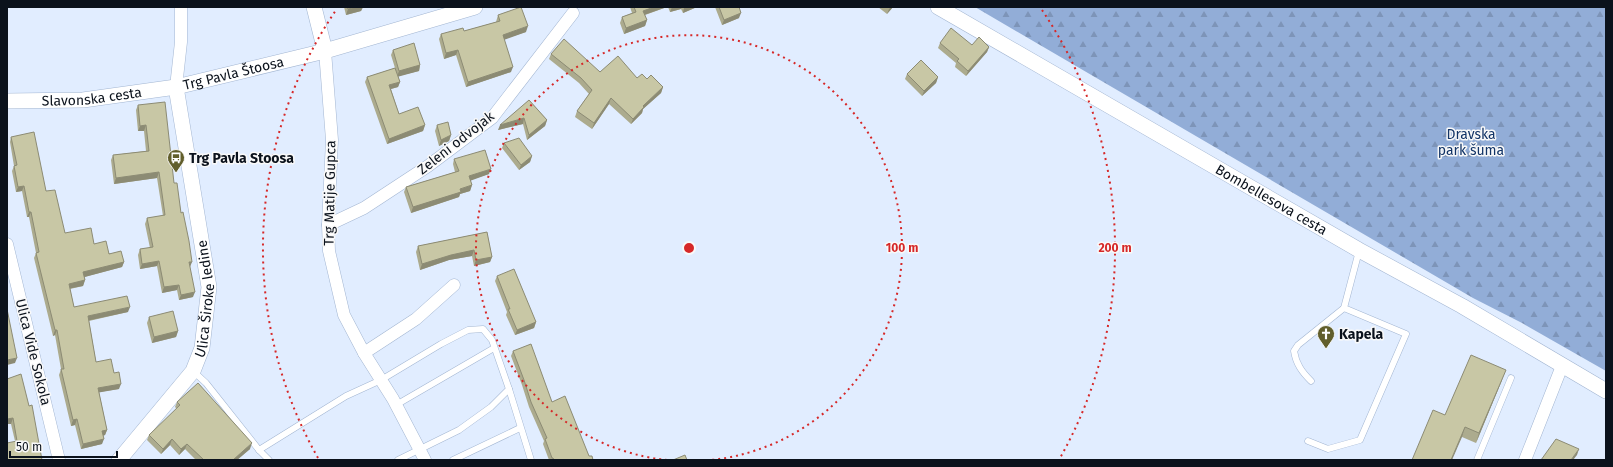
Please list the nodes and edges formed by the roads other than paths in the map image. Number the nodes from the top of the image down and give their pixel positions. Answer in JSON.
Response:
{"nodes":[{"id":1,"x":181,"y":7,"type":"edge"},
{"id":2,"x":314,"y":7,"type":"edge"},
{"id":3,"x":475,"y":7,"type":"edge"},
{"id":4,"x":938,"y":7,"type":"edge"},
{"id":5,"x":573,"y":13,"type":"dead end"},
{"id":6,"x":325,"y":51,"type":"junction"},
{"id":7,"x":176,"y":87,"type":"junction"},
{"id":8,"x":7,"y":101,"type":"edge"},
{"id":9,"x":328,"y":225,"type":"junction"},
{"id":10,"x":7,"y":244,"type":"edge"},
{"id":11,"x":1359,"y":250,"type":"junction"},
{"id":12,"x":454,"y":284,"type":"dead end"},
{"id":13,"x":1344,"y":308,"type":"junction"},
{"id":14,"x":494,"y":348,"type":"junction"},
{"id":15,"x":364,"y":352,"type":"junction"},
{"id":16,"x":1562,"y":366,"type":"junction"},
{"id":17,"x":193,"y":372,"type":"junction"},
{"id":18,"x":1511,"y":378,"type":"dead end"},
{"id":19,"x":381,"y":380,"type":"junction"},
{"id":20,"x":1311,"y":381,"type":"dead end"},
{"id":21,"x":510,"y":389,"type":"junction"},
{"id":22,"x":1606,"y":391,"type":"edge"},
{"id":23,"x":396,"y":405,"type":"junction"},
{"id":24,"x":520,"y":428,"type":"junction"},
{"id":25,"x":1308,"y":441,"type":"dead end"},
{"id":26,"x":259,"y":450,"type":"junction"},
{"id":27,"x":422,"y":455,"type":"edge"},
{"id":28,"x":59,"y":460,"type":"edge"},
{"id":29,"x":119,"y":460,"type":"edge"},
{"id":30,"x":269,"y":460,"type":"edge"},
{"id":31,"x":398,"y":460,"type":"edge"},
{"id":32,"x":453,"y":460,"type":"edge"},
{"id":33,"x":531,"y":460,"type":"edge"},
{"id":34,"x":1477,"y":460,"type":"edge"},
{"id":35,"x":1524,"y":460,"type":"edge"}],
"edges":[{"from":1,"to":7,"type":"street","name":"Trg Pavla Štoosa"},
{"from":2,"to":6,"type":"street"},
{"from":3,"to":6,"type":"street"},
{"from":4,"to":11,"type":"street","name":"Bombellesova cesta"},
{"from":5,"to":9,"type":"street","name":"Zeleni odvojak"},
{"from":6,"to":7,"type":"street","name":"Trg Pavla Štoosa"},
{"from":6,"to":9,"type":"street","name":"Trg Matije Gupca"},
{"from":7,"to":8,"type":"street","name":"Slavonska cesta"},
{"from":7,"to":17,"type":"street","name":"Ulica Široke ledine"},
{"from":9,"to":15,"type":"street","name":"Trg Matije Gupca"},
{"from":10,"to":28,"type":"street","name":"Ulica Vide Sokola"},
{"from":11,"to":13,"type":"lane"},
{"from":11,"to":16,"type":"street","name":"Bombellesova cesta"},
{"from":12,"to":15,"type":"street"},
{"from":13,"to":20,"type":"lane"},
{"from":13,"to":25,"type":"lane"},
{"from":14,"to":19,"type":"lane"},
{"from":14,"to":21,"type":"lane"},
{"from":14,"to":23,"type":"lane"},
{"from":15,"to":19,"type":"street","name":"Trg Matije Gupca"},
{"from":16,"to":22,"type":"street","name":"Bombellesova cesta"},
{"from":16,"to":35,"type":"street"},
{"from":17,"to":26,"type":"lane"},
{"from":17,"to":29,"type":"street","name":"Ulica Široke ledine"},
{"from":18,"to":34,"type":"lane"},
{"from":19,"to":23,"type":"street","name":"Trg Matije Gupca"},
{"from":19,"to":26,"type":"lane"},
{"from":21,"to":24,"type":"lane"},
{"from":21,"to":27,"type":"lane"},
{"from":23,"to":27,"type":"street","name":"Trg Matije Gupca"},
{"from":24,"to":32,"type":"lane"},
{"from":24,"to":33,"type":"lane"},
{"from":26,"to":30,"type":"lane"},
{"from":27,"to":31,"type":"lane"}]}
